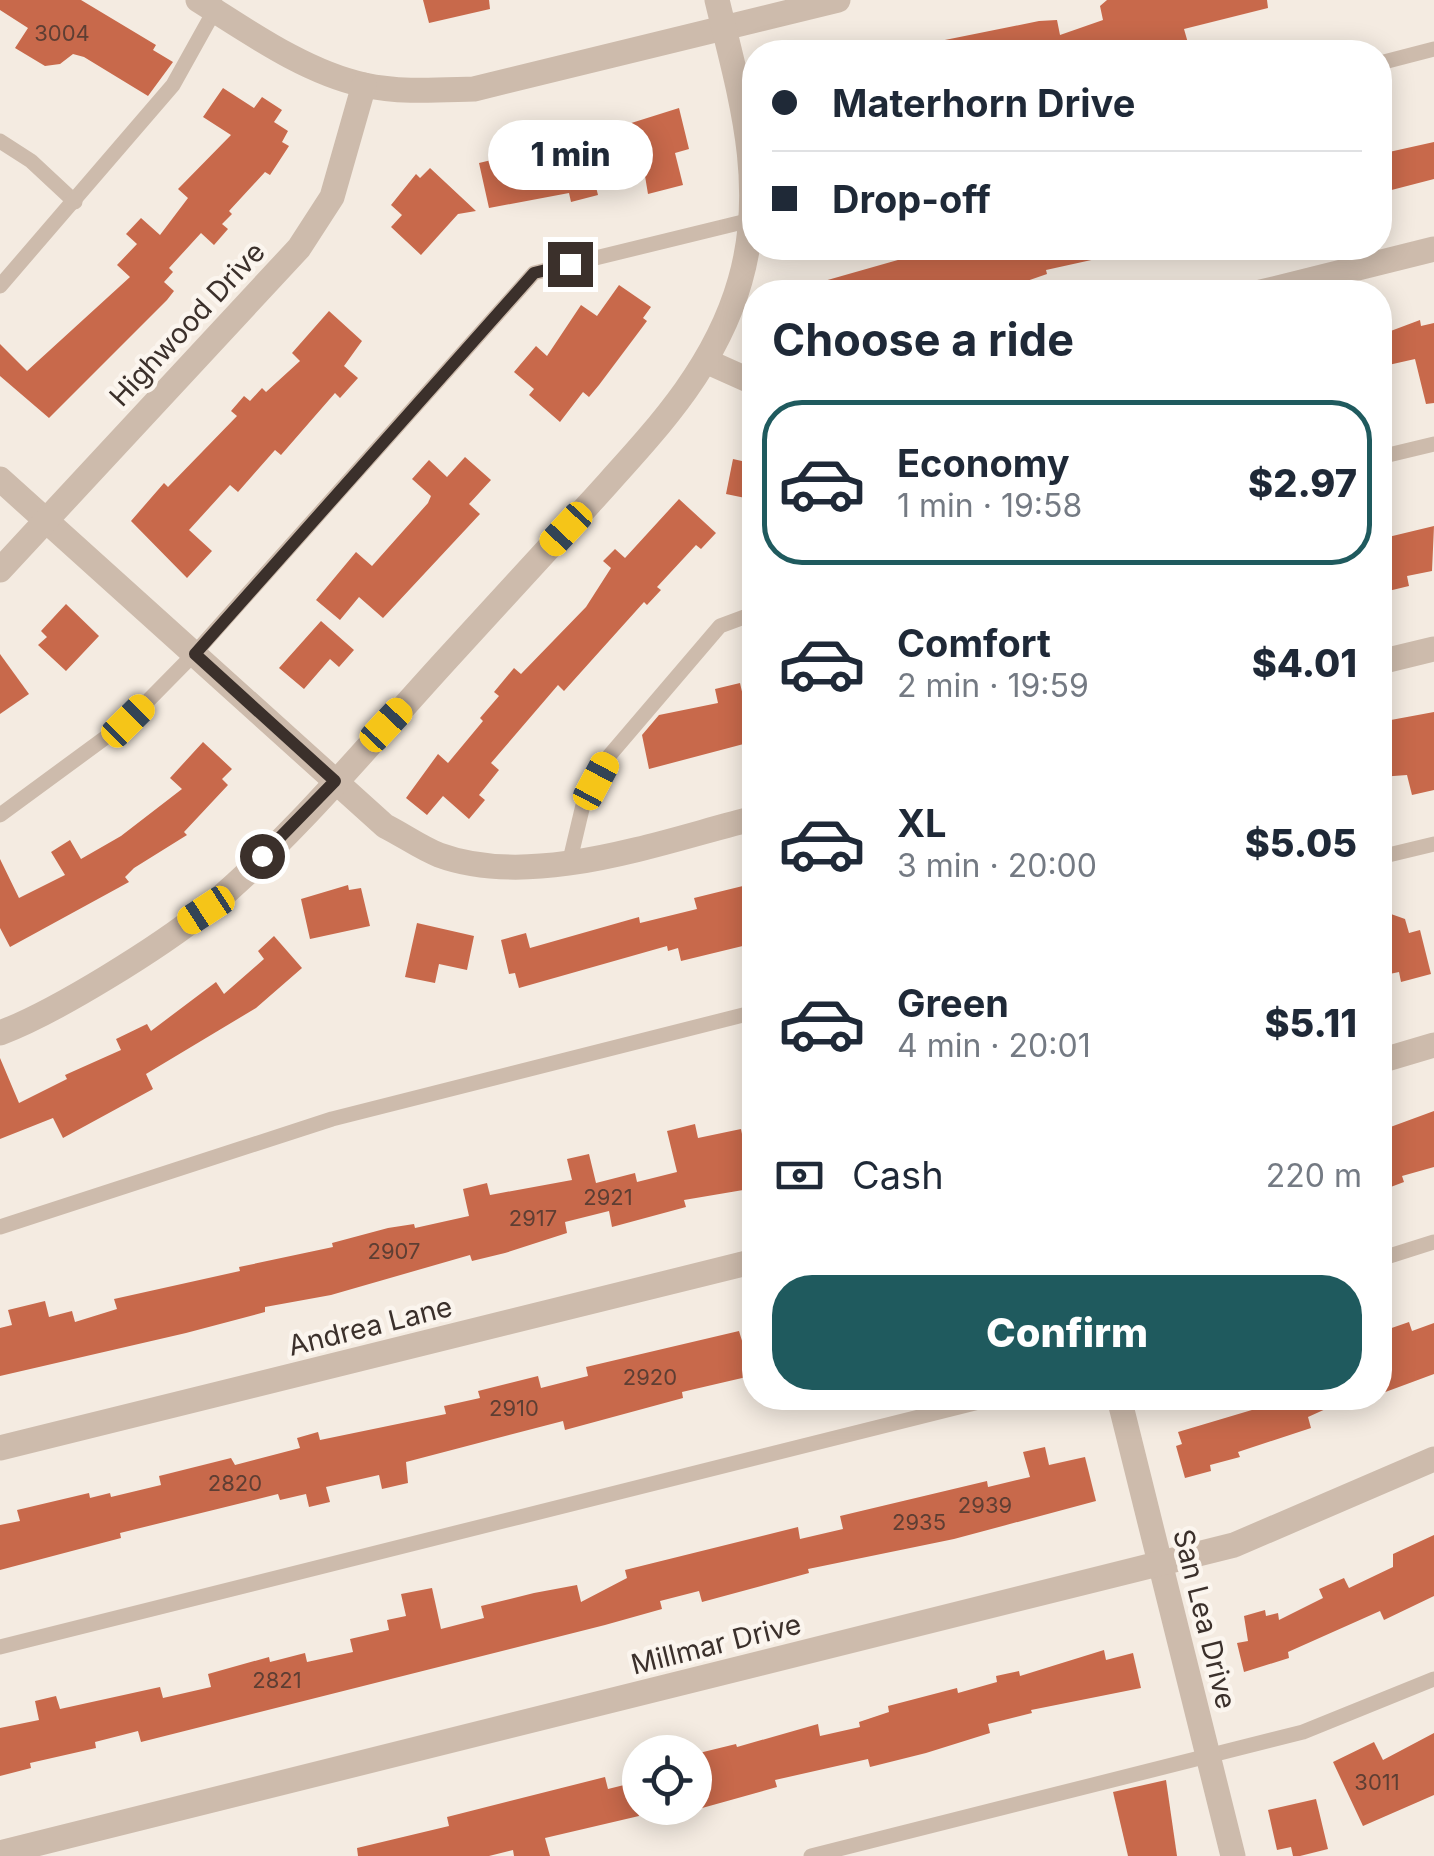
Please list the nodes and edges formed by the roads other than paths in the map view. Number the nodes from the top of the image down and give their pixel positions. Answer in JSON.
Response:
{"nodes":[{"id":1,"x":716,"y":0,"type":"edge"},
{"id":2,"x":838,"y":0,"type":"edge"},
{"id":3,"x":211,"y":4,"type":"edge"},
{"id":4,"x":724,"y":28,"type":"junction"},
{"id":5,"x":1434,"y":49,"type":"edge"},
{"id":6,"x":1392,"y":60,"type":"edge"},
{"id":7,"x":364,"y":85,"type":"junction"},
{"id":8,"x":742,"y":106,"type":"edge"},
{"id":9,"x":0,"y":140,"type":"edge"},
{"id":10,"x":75,"y":202,"type":"junction"},
{"id":11,"x":742,"y":222,"type":"edge"},
{"id":12,"x":1434,"y":250,"type":"edge"},
{"id":13,"x":745,"y":260,"type":"edge"},
{"id":14,"x":1311,"y":280,"type":"edge"},
{"id":15,"x":0,"y":286,"type":"edge"},
{"id":16,"x":708,"y":362,"type":"junction"},
{"id":17,"x":742,"y":377,"type":"edge"},
{"id":18,"x":1434,"y":444,"type":"edge"},
{"id":19,"x":1392,"y":455,"type":"edge"},
{"id":20,"x":0,"y":478,"type":"edge"},
{"id":21,"x":46,"y":522,"type":"junction"},
{"id":22,"x":0,"y":570,"type":"edge"},
{"id":23,"x":742,"y":617,"type":"edge"},
{"id":24,"x":1434,"y":649,"type":"edge"},
{"id":25,"x":195,"y":654,"type":"junction"},
{"id":26,"x":1392,"y":659,"type":"edge"},
{"id":27,"x":335,"y":781,"type":"junction"},
{"id":28,"x":0,"y":815,"type":"edge"},
{"id":29,"x":742,"y":821,"type":"edge"},
{"id":30,"x":1434,"y":844,"type":"edge"},
{"id":31,"x":1392,"y":855,"type":"edge"},
{"id":32,"x":570,"y":864,"type":"junction"},
{"id":33,"x":742,"y":1015,"type":"edge"},
{"id":34,"x":0,"y":1033,"type":"edge"},
{"id":35,"x":1434,"y":1045,"type":"edge"},
{"id":36,"x":1392,"y":1057,"type":"edge"},
{"id":37,"x":0,"y":1227,"type":"edge"},
{"id":38,"x":1434,"y":1242,"type":"edge"},
{"id":39,"x":1392,"y":1255,"type":"edge"},
{"id":40,"x":742,"y":1264,"type":"edge"},
{"id":41,"x":947,"y":1410,"type":"edge"},
{"id":42,"x":1122,"y":1410,"type":"edge"},
{"id":43,"x":0,"y":1448,"type":"edge"},
{"id":44,"x":1434,"y":1459,"type":"edge"},
{"id":45,"x":1160,"y":1564,"type":"junction"},
{"id":46,"x":0,"y":1647,"type":"edge"},
{"id":47,"x":1434,"y":1678,"type":"edge"},
{"id":48,"x":1209,"y":1756,"type":"junction"},
{"id":49,"x":0,"y":1853,"type":"edge"},
{"id":50,"x":811,"y":1856,"type":"edge"},
{"id":51,"x":1233,"y":1856,"type":"edge"}],
"edges":[{"from":1,"to":4,"type":"street"},
{"from":2,"to":4,"type":"street"},
{"from":3,"to":7,"type":"street"},
{"from":3,"to":10,"type":"lane"},
{"from":4,"to":7,"type":"street"},
{"from":4,"to":8,"type":"street"},
{"from":5,"to":6,"type":"lane"},
{"from":7,"to":21,"type":"street","name":"Highwood Drive"},
{"from":9,"to":10,"type":"lane"},
{"from":10,"to":15,"type":"lane"},
{"from":11,"to":25,"type":"lane"},
{"from":12,"to":14,"type":"street"},
{"from":13,"to":16,"type":"street"},
{"from":16,"to":17,"type":"street"},
{"from":16,"to":27,"type":"street"},
{"from":18,"to":19,"type":"lane"},
{"from":20,"to":21,"type":"street"},
{"from":21,"to":22,"type":"street","name":"Highwood Drive"},
{"from":21,"to":25,"type":"street"},
{"from":23,"to":32,"type":"lane"},
{"from":24,"to":26,"type":"street"},
{"from":25,"to":27,"type":"street"},
{"from":25,"to":28,"type":"lane"},
{"from":27,"to":32,"type":"street"},
{"from":27,"to":34,"type":"street"},
{"from":29,"to":32,"type":"street"},
{"from":30,"to":31,"type":"lane"},
{"from":33,"to":37,"type":"lane"},
{"from":35,"to":36,"type":"street"},
{"from":38,"to":39,"type":"lane"},
{"from":40,"to":43,"type":"street","name":"Andrea Lane"},
{"from":41,"to":46,"type":"lane"},
{"from":42,"to":45,"type":"street","name":"San Lea Drive"},
{"from":44,"to":45,"type":"street","name":"Millmar Drive"},
{"from":45,"to":48,"type":"street","name":"San Lea Drive"},
{"from":45,"to":49,"type":"street","name":"Millmar Drive"},
{"from":47,"to":48,"type":"lane"},
{"from":48,"to":50,"type":"lane"},
{"from":48,"to":51,"type":"street","name":"San Lea Drive"}]}
